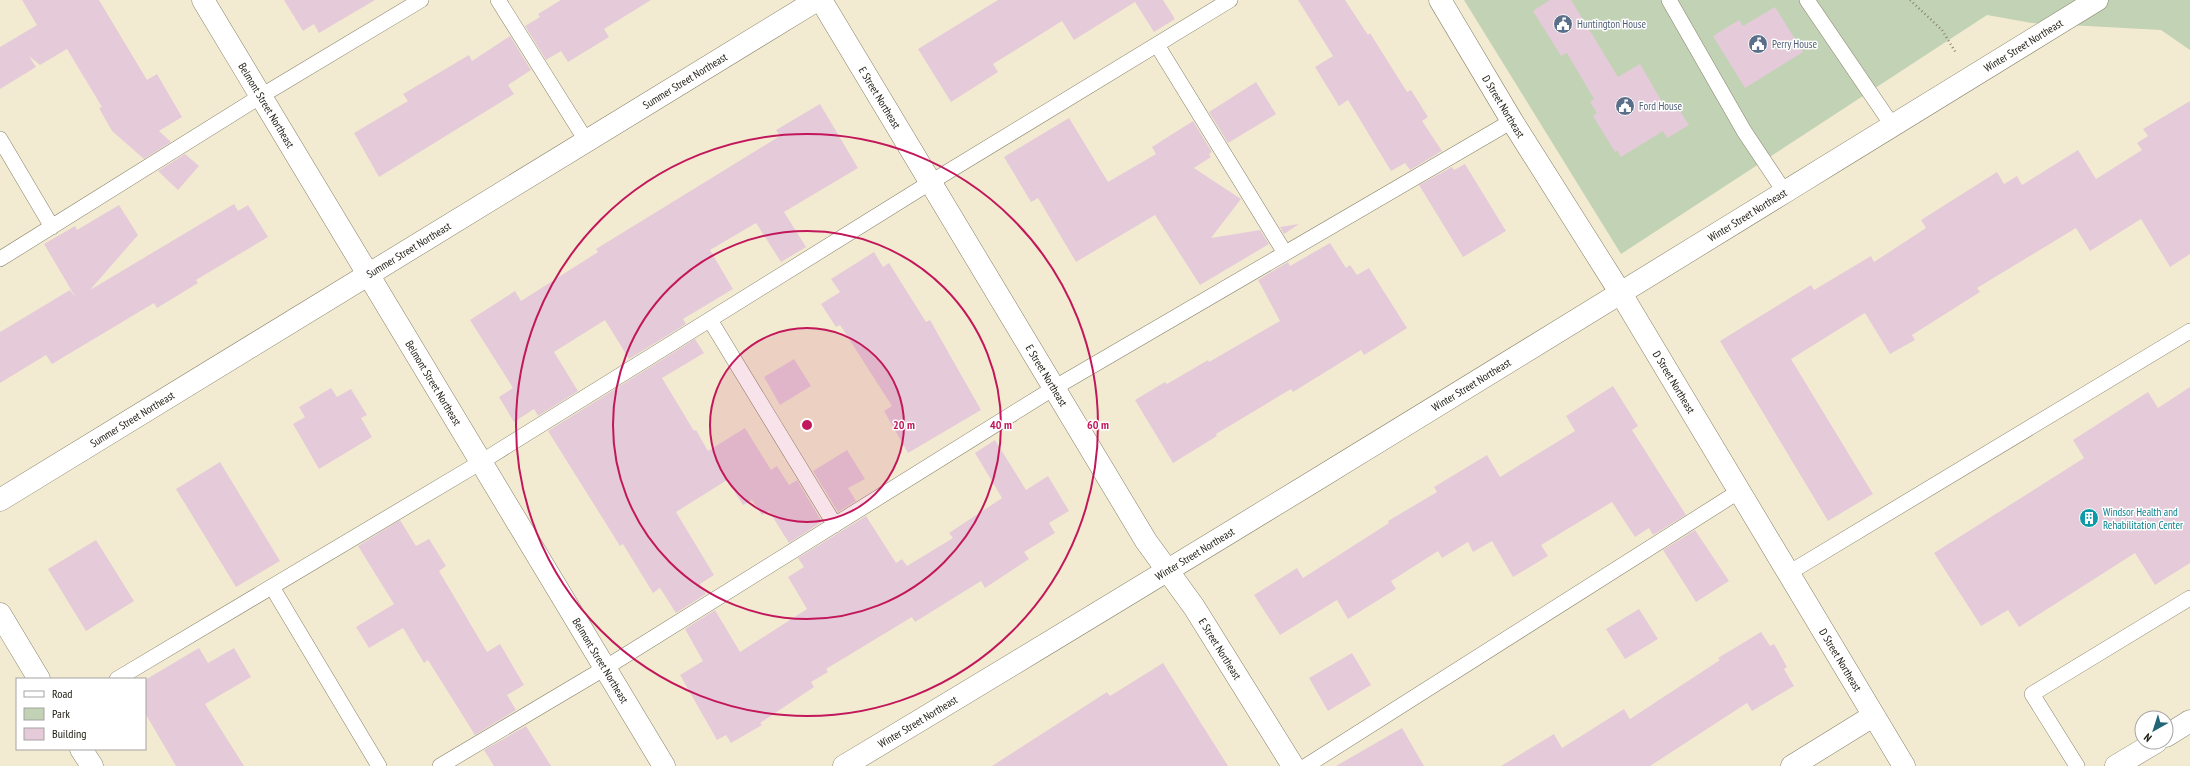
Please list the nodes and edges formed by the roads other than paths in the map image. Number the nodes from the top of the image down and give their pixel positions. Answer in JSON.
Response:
{"nodes":[{"id":1,"x":203,"y":0,"type":"edge"},
{"id":2,"x":421,"y":0,"type":"edge"},
{"id":3,"x":498,"y":0,"type":"edge"},
{"id":4,"x":817,"y":0,"type":"edge"},
{"id":5,"x":821,"y":0,"type":"edge"},
{"id":6,"x":1230,"y":0,"type":"edge"},
{"id":7,"x":1440,"y":0,"type":"edge"},
{"id":8,"x":1669,"y":0,"type":"edge"},
{"id":9,"x":1807,"y":0,"type":"edge"},
{"id":10,"x":2097,"y":0,"type":"edge"},
{"id":11,"x":1157,"y":44,"type":"junction"},
{"id":12,"x":261,"y":96,"type":"junction"},
{"id":13,"x":1512,"y":121,"type":"junction"},
{"id":14,"x":1892,"y":125,"type":"junction"},
{"id":15,"x":0,"y":139,"type":"edge"},
{"id":16,"x":588,"y":142,"type":"junction"},
{"id":17,"x":931,"y":182,"type":"junction"},
{"id":18,"x":1784,"y":191,"type":"junction"},
{"id":19,"x":52,"y":227,"type":"junction"},
{"id":20,"x":1285,"y":253,"type":"junction"},
{"id":21,"x":0,"y":259,"type":"edge"},
{"id":22,"x":368,"y":275,"type":"junction"},
{"id":23,"x":1620,"y":292,"type":"junction"},
{"id":24,"x":710,"y":320,"type":"junction"},
{"id":25,"x":2190,"y":331,"type":"edge"},
{"id":26,"x":1054,"y":388,"type":"junction"},
{"id":27,"x":481,"y":462,"type":"junction"},
{"id":28,"x":1738,"y":492,"type":"junction"},
{"id":29,"x":0,"y":500,"type":"edge"},
{"id":30,"x":835,"y":524,"type":"junction"},
{"id":31,"x":1168,"y":572,"type":"junction"},
{"id":32,"x":1787,"y":574,"type":"junction"},
{"id":33,"x":272,"y":587,"type":"junction"},
{"id":34,"x":2190,"y":598,"type":"edge"},
{"id":35,"x":0,"y":614,"type":"edge"},
{"id":36,"x":605,"y":668,"type":"junction"},
{"id":37,"x":38,"y":678,"type":"edge"},
{"id":38,"x":120,"y":678,"type":"edge"},
{"id":39,"x":1873,"y":716,"type":"junction"},
{"id":40,"x":2190,"y":721,"type":"edge"},
{"id":41,"x":2174,"y":731,"type":"edge"},
{"id":42,"x":82,"y":750,"type":"edge"},
{"id":43,"x":2143,"y":750,"type":"edge"},
{"id":44,"x":92,"y":766,"type":"edge"},
{"id":45,"x":379,"y":766,"type":"edge"},
{"id":46,"x":440,"y":766,"type":"edge"},
{"id":47,"x":664,"y":766,"type":"edge"},
{"id":48,"x":844,"y":766,"type":"edge"},
{"id":49,"x":1293,"y":766,"type":"edge"},
{"id":50,"x":1306,"y":766,"type":"edge"},
{"id":51,"x":1792,"y":766,"type":"edge"},
{"id":52,"x":1904,"y":766,"type":"edge"},
{"id":53,"x":2077,"y":766,"type":"edge"},
{"id":54,"x":2116,"y":766,"type":"edge"}],
"edges":[{"from":1,"to":12,"type":"street","name":"Belmont Street Northeast"},
{"from":2,"to":12,"type":"lane"},
{"from":3,"to":16,"type":"lane"},
{"from":4,"to":16,"type":"street","name":"Summer Street Northeast"},
{"from":5,"to":17,"type":"street","name":"E Street Northeast"},
{"from":6,"to":11,"type":"lane"},
{"from":7,"to":13,"type":"street","name":"D Street Northeast"},
{"from":8,"to":18,"type":"lane"},
{"from":9,"to":14,"type":"lane"},
{"from":10,"to":14,"type":"street","name":"Winter Street Northeast"},
{"from":11,"to":17,"type":"lane"},
{"from":11,"to":20,"type":"lane"},
{"from":12,"to":19,"type":"lane"},
{"from":12,"to":22,"type":"street","name":"Belmont Street Northeast"},
{"from":13,"to":20,"type":"lane"},
{"from":13,"to":23,"type":"street","name":"D Street Northeast"},
{"from":14,"to":18,"type":"street","name":"Winter Street Northeast"},
{"from":15,"to":19,"type":"lane"},
{"from":16,"to":22,"type":"street","name":"Summer Street Northeast"},
{"from":17,"to":24,"type":"lane"},
{"from":17,"to":26,"type":"street","name":"E Street Northeast"},
{"from":18,"to":23,"type":"street","name":"Winter Street Northeast"},
{"from":19,"to":21,"type":"lane"},
{"from":20,"to":26,"type":"lane"},
{"from":22,"to":27,"type":"street","name":"Belmont Street Northeast"},
{"from":22,"to":29,"type":"street","name":"Summer Street Northeast"},
{"from":23,"to":28,"type":"street","name":"D Street Northeast"},
{"from":23,"to":31,"type":"street","name":"Winter Street Northeast"},
{"from":24,"to":27,"type":"lane"},
{"from":24,"to":30,"type":"lane"},
{"from":25,"to":32,"type":"lane"},
{"from":26,"to":30,"type":"lane"},
{"from":26,"to":31,"type":"street","name":"E Street Northeast"},
{"from":27,"to":33,"type":"lane"},
{"from":27,"to":36,"type":"street","name":"Belmont Street Northeast"},
{"from":28,"to":32,"type":"street","name":"D Street Northeast"},
{"from":28,"to":50,"type":"lane"},
{"from":30,"to":36,"type":"lane"},
{"from":31,"to":48,"type":"street","name":"Winter Street Northeast"},
{"from":31,"to":49,"type":"street","name":"E Street Northeast"},
{"from":32,"to":39,"type":"street","name":"D Street Northeast"},
{"from":33,"to":38,"type":"lane"},
{"from":33,"to":45,"type":"lane"},
{"from":34,"to":53,"type":"lane"},
{"from":35,"to":37,"type":"street"},
{"from":36,"to":46,"type":"lane"},
{"from":36,"to":47,"type":"street","name":"Belmont Street Northeast"},
{"from":39,"to":51,"type":"street"},
{"from":39,"to":52,"type":"street","name":"D Street Northeast"},
{"from":40,"to":41,"type":"street"},
{"from":42,"to":44,"type":"street"},
{"from":43,"to":54,"type":"street"}]}
